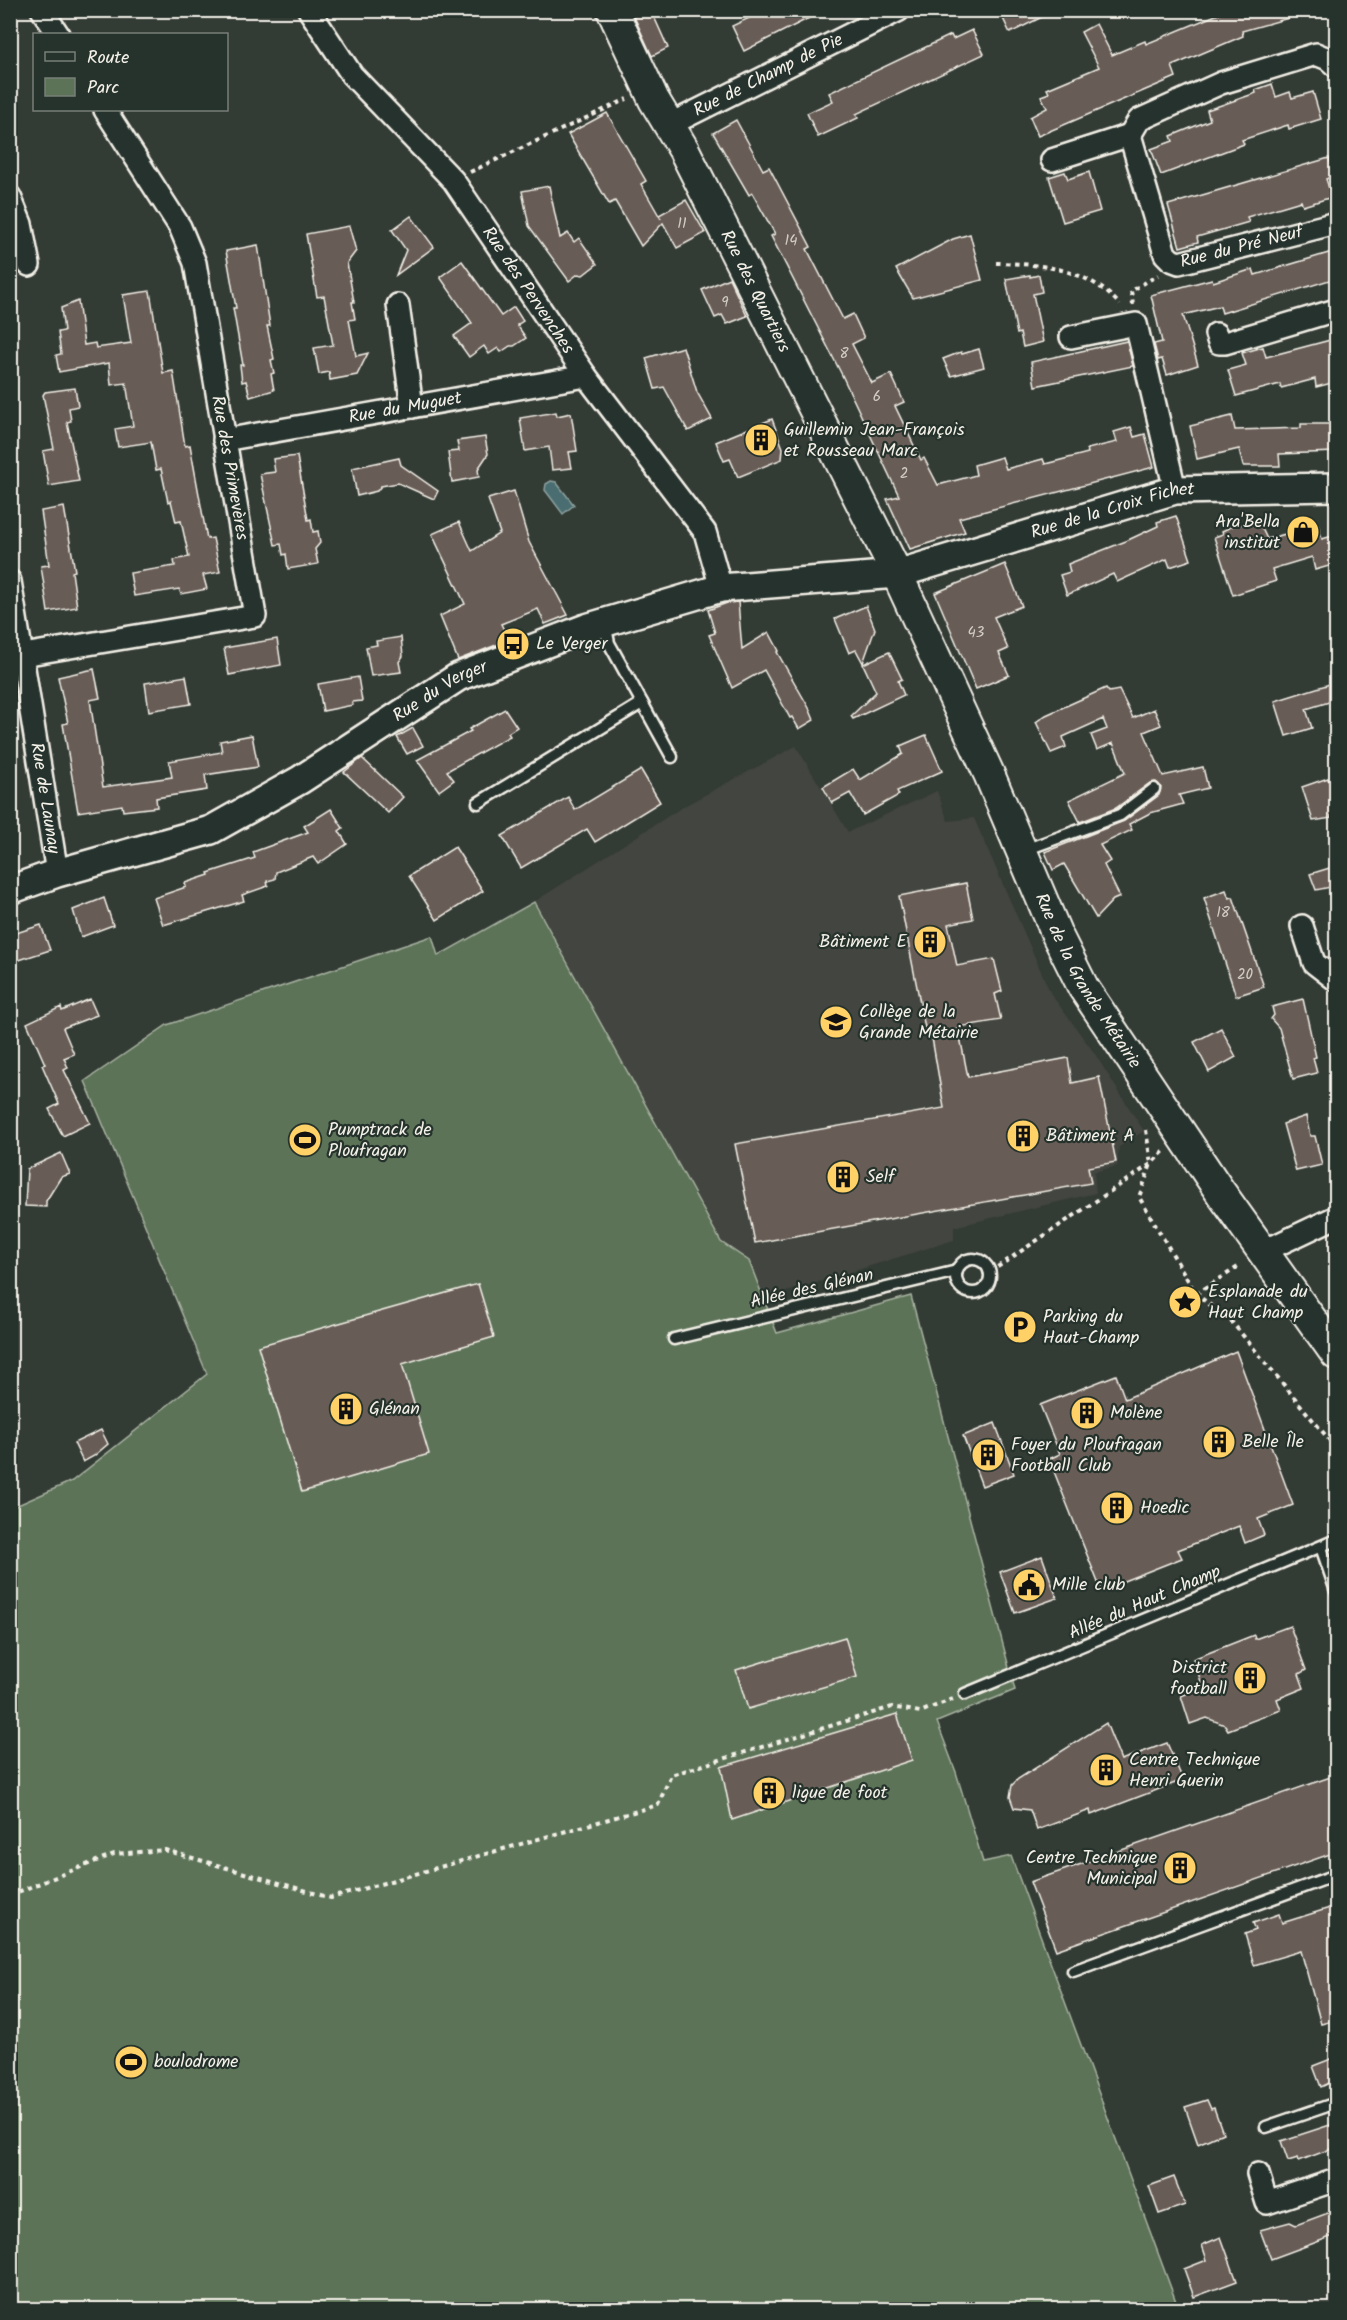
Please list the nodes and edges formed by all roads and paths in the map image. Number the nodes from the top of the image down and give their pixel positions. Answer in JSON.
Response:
{"nodes":[{"id":1,"x":42,"y":10,"type":"edge"},
{"id":2,"x":309,"y":10,"type":"edge"},
{"id":3,"x":612,"y":10,"type":"edge"},
{"id":4,"x":899,"y":10,"type":"edge"},
{"id":5,"x":57,"y":33,"type":"edge"},
{"id":6,"x":1336,"y":66,"type":"edge"},
{"id":7,"x":649,"y":89,"type":"junction"},
{"id":8,"x":106,"y":111,"type":"edge"},
{"id":9,"x":669,"y":125,"type":"junction"},
{"id":10,"x":1130,"y":135,"type":"junction"},
{"id":11,"x":1052,"y":160,"type":"dead end"},
{"id":12,"x":453,"y":180,"type":"junction"},
{"id":13,"x":10,"y":197,"type":"edge"},
{"id":14,"x":1336,"y":223,"type":"edge"},
{"id":15,"x":996,"y":263,"type":"dead end"},
{"id":16,"x":1179,"y":263,"type":"junction"},
{"id":17,"x":28,"y":265,"type":"dead end"},
{"id":18,"x":398,"y":305,"type":"dead end"},
{"id":19,"x":1336,"y":310,"type":"edge"},
{"id":20,"x":1136,"y":324,"type":"junction"},
{"id":21,"x":1216,"y":334,"type":"dead end"},
{"id":22,"x":1071,"y":337,"type":"dead end"},
{"id":23,"x":586,"y":376,"type":"junction"},
{"id":24,"x":412,"y":407,"type":"junction"},
{"id":25,"x":224,"y":440,"type":"junction"},
{"id":26,"x":1336,"y":487,"type":"edge"},
{"id":27,"x":1175,"y":490,"type":"junction"},
{"id":28,"x":897,"y":574,"type":"junction"},
{"id":29,"x":10,"y":582,"type":"edge"},
{"id":30,"x":721,"y":588,"type":"junction"},
{"id":31,"x":605,"y":622,"type":"junction"},
{"id":32,"x":23,"y":655,"type":"junction"},
{"id":33,"x":642,"y":703,"type":"junction"},
{"id":34,"x":672,"y":757,"type":"dead end"},
{"id":35,"x":1154,"y":789,"type":"dead end"},
{"id":36,"x":478,"y":803,"type":"dead end"},
{"id":37,"x":1022,"y":851,"type":"junction"},
{"id":38,"x":57,"y":873,"type":"junction"},
{"id":39,"x":10,"y":890,"type":"edge"},
{"id":40,"x":1302,"y":926,"type":"dead end"},
{"id":41,"x":1336,"y":980,"type":"edge"},
{"id":42,"x":1181,"y":1134,"type":"junction"},
{"id":43,"x":1336,"y":1217,"type":"edge"},
{"id":44,"x":1262,"y":1252,"type":"junction"},
{"id":45,"x":957,"y":1271,"type":"junction"},
{"id":46,"x":990,"y":1272,"type":"junction"},
{"id":47,"x":1196,"y":1294,"type":"dead end"},
{"id":48,"x":1208,"y":1303,"type":"dead end"},
{"id":49,"x":674,"y":1339,"type":"dead end"},
{"id":50,"x":1336,"y":1354,"type":"edge"},
{"id":51,"x":1336,"y":1448,"type":"edge"},
{"id":52,"x":1336,"y":1540,"type":"edge"},
{"id":53,"x":1321,"y":1547,"type":"junction"},
{"id":54,"x":1336,"y":1591,"type":"edge"},
{"id":55,"x":965,"y":1694,"type":"joint"},
{"id":56,"x":1336,"y":1875,"type":"edge"},
{"id":57,"x":10,"y":1895,"type":"edge"},
{"id":58,"x":1073,"y":1971,"type":"dead end"},
{"id":59,"x":1336,"y":2103,"type":"edge"},
{"id":60,"x":1266,"y":2127,"type":"dead end"},
{"id":61,"x":1258,"y":2174,"type":"dead end"},
{"id":62,"x":1336,"y":2180,"type":"edge"}],
"edges":[{"from":1,"to":5,"type":"street"},
{"from":2,"to":12,"type":"street","name":"Rue des Pervenches"},
{"from":3,"to":7,"type":"main road","name":"Rue des Quartiers"},
{"from":4,"to":9,"type":"street","name":"Rue de Champ de Pie"},
{"from":6,"to":10,"type":"street"},
{"from":7,"to":9,"type":"main road","name":"Rue des Quartiers"},
{"from":7,"to":12,"type":"path"},
{"from":8,"to":25,"type":"street","name":"Rue des Primevères"},
{"from":9,"to":28,"type":"main road","name":"Rue des Quartiers"},
{"from":10,"to":11,"type":"street"},
{"from":10,"to":16,"type":"street","name":"Rue du Pré Neuf"},
{"from":12,"to":23,"type":"street","name":"Rue des Pervenches"},
{"from":13,"to":17,"type":"street"},
{"from":14,"to":16,"type":"street","name":"Rue du Pré Neuf"},
{"from":15,"to":20,"type":"path"},
{"from":16,"to":20,"type":"path"},
{"from":18,"to":24,"type":"street"},
{"from":19,"to":21,"type":"street"},
{"from":20,"to":22,"type":"street"},
{"from":20,"to":27,"type":"street"},
{"from":23,"to":24,"type":"street","name":"Rue du Muguet"},
{"from":23,"to":30,"type":"street","name":"Rue des Pervenches"},
{"from":24,"to":25,"type":"street","name":"Rue du Muguet"},
{"from":25,"to":32,"type":"street","name":"Rue des Primevères"},
{"from":26,"to":27,"type":"street","name":"Rue de la Croix Fichet"},
{"from":27,"to":28,"type":"street","name":"Rue de la Croix Fichet"},
{"from":28,"to":30,"type":"street","name":"Rue du Verger"},
{"from":28,"to":37,"type":"main road","name":"Rue de la Grande Métairie"},
{"from":29,"to":32,"type":"street","name":"Rue de Launay"},
{"from":30,"to":31,"type":"street","name":"Rue du Verger"},
{"from":31,"to":33,"type":"lane"},
{"from":31,"to":38,"type":"street","name":"Rue du Verger"},
{"from":32,"to":38,"type":"street","name":"Rue de Launay"},
{"from":33,"to":34,"type":"lane"},
{"from":33,"to":36,"type":"lane"},
{"from":35,"to":37,"type":"lane"},
{"from":37,"to":42,"type":"main road","name":"Rue de la Grande Métairie"},
{"from":38,"to":39,"type":"street","name":"Rue du Verger"},
{"from":40,"to":41,"type":"street"},
{"from":42,"to":44,"type":"main road","name":"Rue de la Grande Métairie"},
{"from":42,"to":46,"type":"path"},
{"from":43,"to":44,"type":"street"},
{"from":44,"to":47,"type":"path"},
{"from":44,"to":50,"type":"main road","name":"Rue de la Grande Métairie"},
{"from":45,"to":46,"type":"lane"},
{"from":45,"to":46,"type":"lane"},
{"from":45,"to":49,"type":"lane","name":"Allée des Glénan"},
{"from":48,"to":51,"type":"path"},
{"from":52,"to":53,"type":"lane","name":"Allée du Haut Champ"},
{"from":53,"to":54,"type":"lane"},
{"from":53,"to":55,"type":"lane","name":"Allée du Haut Champ"},
{"from":55,"to":57,"type":"path"},
{"from":56,"to":58,"type":"lane"},
{"from":59,"to":60,"type":"lane"},
{"from":61,"to":62,"type":"street"}]}
